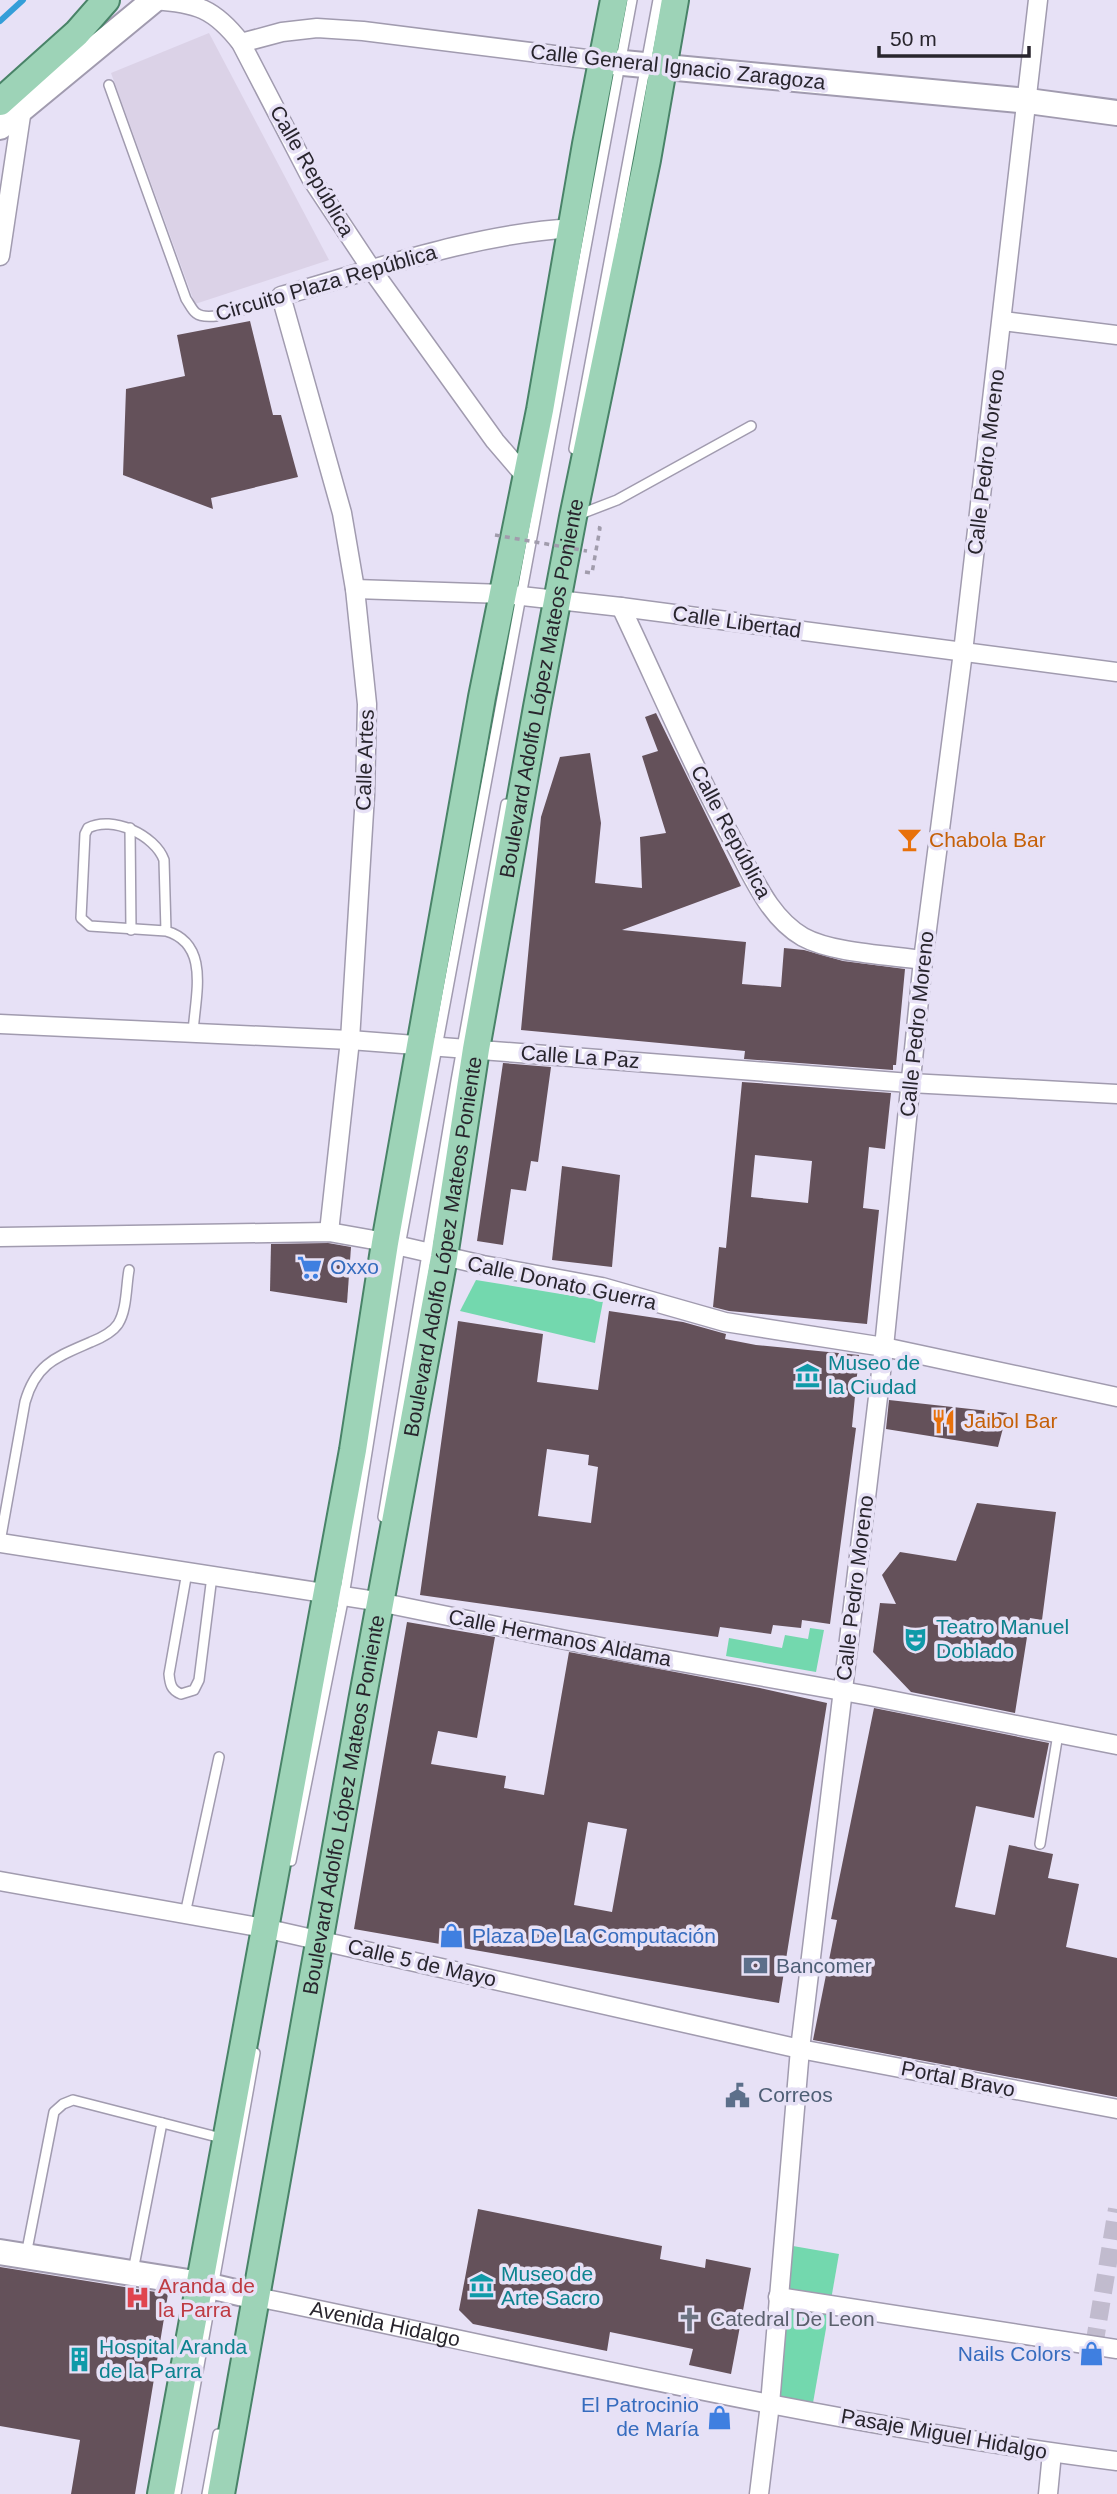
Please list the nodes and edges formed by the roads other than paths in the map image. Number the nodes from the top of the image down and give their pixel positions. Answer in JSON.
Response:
{"nodes":[{"id":1,"x":104,"y":0,"type":"edge"},
{"id":2,"x":614,"y":0,"type":"edge"},
{"id":3,"x":632,"y":0,"type":"edge"},
{"id":4,"x":658,"y":0,"type":"edge"},
{"id":5,"x":675,"y":0,"type":"edge"},
{"id":6,"x":1038,"y":0,"type":"edge"},
{"id":7,"x":185,"y":1,"type":"edge"},
{"id":8,"x":142,"y":3,"type":"edge"},
{"id":9,"x":241,"y":43,"type":"junction"},
{"id":10,"x":612,"y":62,"type":"junction"},
{"id":11,"x":655,"y":66,"type":"junction"},
{"id":12,"x":0,"y":78,"type":"edge"},
{"id":13,"x":109,"y":85,"type":"dead end"},
{"id":14,"x":1028,"y":101,"type":"junction"},
{"id":15,"x":11,"y":105,"type":"edge"},
{"id":16,"x":1117,"y":113,"type":"edge"},
{"id":17,"x":0,"y":127,"type":"edge"},
{"id":18,"x":573,"y":228,"type":"junction"},
{"id":19,"x":0,"y":256,"type":"edge"},
{"id":20,"x":372,"y":270,"type":"junction"},
{"id":21,"x":281,"y":296,"type":"junction"},
{"id":22,"x":1003,"y":321,"type":"junction"},
{"id":23,"x":1117,"y":335,"type":"edge"},
{"id":24,"x":751,"y":426,"type":"dead end"},
{"id":25,"x":571,"y":464,"type":"dead end"},
{"id":26,"x":526,"y":477,"type":"junction"},
{"id":27,"x":573,"y":517,"type":"junction"},
{"id":28,"x":355,"y":589,"type":"junction"},
{"id":29,"x":512,"y":595,"type":"junction"},
{"id":30,"x":549,"y":598,"type":"junction"},
{"id":31,"x":621,"y":607,"type":"junction"},
{"id":32,"x":963,"y":652,"type":"junction"},
{"id":33,"x":1117,"y":672,"type":"edge"},
{"id":34,"x":509,"y":788,"type":"dead end"},
{"id":35,"x":130,"y":828,"type":"junction"},
{"id":36,"x":131,"y":930,"type":"junction"},
{"id":37,"x":166,"y":931,"type":"junction"},
{"id":38,"x":923,"y":960,"type":"junction"},
{"id":39,"x":0,"y":1024,"type":"edge"},
{"id":40,"x":193,"y":1033,"type":"junction"},
{"id":41,"x":350,"y":1040,"type":"junction"},
{"id":42,"x":429,"y":1047,"type":"junction"},
{"id":43,"x":469,"y":1049,"type":"junction"},
{"id":44,"x":910,"y":1083,"type":"junction"},
{"id":45,"x":1117,"y":1094,"type":"edge"},
{"id":46,"x":329,"y":1232,"type":"junction"},
{"id":47,"x":0,"y":1237,"type":"edge"},
{"id":48,"x":392,"y":1244,"type":"junction"},
{"id":49,"x":435,"y":1255,"type":"junction"},
{"id":50,"x":129,"y":1270,"type":"dead end"},
{"id":51,"x":884,"y":1347,"type":"junction"},
{"id":52,"x":1117,"y":1397,"type":"edge"},
{"id":53,"x":380,"y":1532,"type":"dead end"},
{"id":54,"x":0,"y":1542,"type":"edge"},
{"id":55,"x":187,"y":1572,"type":"junction"},
{"id":56,"x":212,"y":1576,"type":"junction"},
{"id":57,"x":335,"y":1595,"type":"junction"},
{"id":58,"x":372,"y":1600,"type":"junction"},
{"id":59,"x":842,"y":1692,"type":"junction"},
{"id":60,"x":1058,"y":1734,"type":"junction"},
{"id":61,"x":1117,"y":1745,"type":"edge"},
{"id":62,"x":219,"y":1757,"type":"dead end"},
{"id":63,"x":1040,"y":1844,"type":"dead end"},
{"id":64,"x":290,"y":1865,"type":"dead end"},
{"id":65,"x":0,"y":1881,"type":"edge"},
{"id":66,"x":185,"y":1914,"type":"junction"},
{"id":67,"x":273,"y":1931,"type":"junction"},
{"id":68,"x":310,"y":1938,"type":"junction"},
{"id":69,"x":257,"y":2041,"type":"dead end"},
{"id":70,"x":800,"y":2049,"type":"junction"},
{"id":71,"x":1117,"y":2109,"type":"edge"},
{"id":72,"x":162,"y":2123,"type":"junction"},
{"id":73,"x":227,"y":2140,"type":"junction"},
{"id":74,"x":0,"y":2252,"type":"edge"},
{"id":75,"x":26,"y":2256,"type":"junction"},
{"id":76,"x":133,"y":2272,"type":"junction"},
{"id":77,"x":208,"y":2286,"type":"junction"},
{"id":78,"x":248,"y":2294,"type":"junction"},
{"id":79,"x":778,"y":2297,"type":"junction"},
{"id":80,"x":1117,"y":2349,"type":"edge"},
{"id":81,"x":770,"y":2404,"type":"junction"},
{"id":82,"x":220,"y":2427,"type":"dead end"},
{"id":83,"x":1052,"y":2453,"type":"junction"},
{"id":84,"x":1117,"y":2461,"type":"edge"},
{"id":85,"x":161,"y":2494,"type":"edge"},
{"id":86,"x":176,"y":2494,"type":"edge"},
{"id":87,"x":207,"y":2494,"type":"edge"},
{"id":88,"x":221,"y":2494,"type":"edge"},
{"id":89,"x":759,"y":2494,"type":"edge"},
{"id":90,"x":1048,"y":2494,"type":"edge"}],
"edges":[{"from":1,"to":12,"type":"main road"},
{"from":1,"to":15,"type":"main road"},
{"from":2,"to":10,"type":"main road"},
{"from":3,"to":10,"type":"lane"},
{"from":4,"to":11,"type":"lane"},
{"from":5,"to":11,"type":"main road","name":"Boulevard Adolfo López Mateos Poniente"},
{"from":6,"to":14,"type":"street","name":"Calle Pedro Moreno"},
{"from":7,"to":8,"type":"street","name":"Calle República"},
{"from":7,"to":9,"type":"street","name":"Calle República"},
{"from":8,"to":15,"type":"street"},
{"from":9,"to":10,"type":"street","name":"Calle General Ignacio Zaragoza"},
{"from":9,"to":20,"type":"street","name":"Calle República"},
{"from":10,"to":11,"type":"street","name":"Calle General Ignacio Zaragoza"},
{"from":10,"to":18,"type":"main road"},
{"from":10,"to":29,"type":"lane"},
{"from":11,"to":14,"type":"street","name":"Calle General Ignacio Zaragoza"},
{"from":11,"to":25,"type":"lane"},
{"from":11,"to":27,"type":"main road","name":"Boulevard Adolfo López Mateos Poniente"},
{"from":13,"to":21,"type":"lane","name":"Circuito Plaza República"},
{"from":14,"to":16,"type":"street","name":"Calle General Ignacio Zaragoza"},
{"from":14,"to":22,"type":"street","name":"Calle Pedro Moreno"},
{"from":15,"to":17,"type":"street"},
{"from":15,"to":19,"type":"street"},
{"from":18,"to":20,"type":"street","name":"Circuito Plaza República"},
{"from":18,"to":26,"type":"main road"},
{"from":20,"to":21,"type":"street","name":"Circuito Plaza República"},
{"from":20,"to":26,"type":"street","name":"Calle República"},
{"from":21,"to":28,"type":"street","name":"Calle Artes"},
{"from":22,"to":23,"type":"street"},
{"from":22,"to":32,"type":"street","name":"Calle Pedro Moreno"},
{"from":24,"to":27,"type":"lane"},
{"from":26,"to":29,"type":"main road"},
{"from":27,"to":30,"type":"main road","name":"Boulevard Adolfo López Mateos Poniente"},
{"from":28,"to":29,"type":"street","name":"Calle Libertad"},
{"from":28,"to":41,"type":"street","name":"Calle Artes"},
{"from":29,"to":30,"type":"street","name":"Calle Libertad"},
{"from":29,"to":42,"type":"main road"},
{"from":30,"to":31,"type":"street","name":"Calle Libertad"},
{"from":30,"to":43,"type":"main road","name":"Boulevard Adolfo López Mateos Poniente"},
{"from":31,"to":32,"type":"street","name":"Calle Libertad"},
{"from":31,"to":38,"type":"street","name":"Calle República"},
{"from":32,"to":33,"type":"street","name":"Calle Libertad"},
{"from":32,"to":38,"type":"street","name":"Calle Pedro Moreno"},
{"from":34,"to":43,"type":"lane"},
{"from":35,"to":36,"type":"lane"},
{"from":35,"to":36,"type":"lane"},
{"from":35,"to":37,"type":"lane"},
{"from":36,"to":37,"type":"lane"},
{"from":37,"to":40,"type":"lane"},
{"from":38,"to":44,"type":"street","name":"Calle Pedro Moreno"},
{"from":39,"to":40,"type":"street","name":"Calle La Paz"},
{"from":40,"to":41,"type":"street","name":"Calle La Paz"},
{"from":41,"to":42,"type":"street","name":"Calle La Paz"},
{"from":41,"to":46,"type":"street","name":"Calle Artes"},
{"from":42,"to":43,"type":"street","name":"Calle La Paz"},
{"from":42,"to":48,"type":"main road"},
{"from":43,"to":44,"type":"street","name":"Calle La Paz"},
{"from":43,"to":49,"type":"main road","name":"Boulevard Adolfo López Mateos Poniente"},
{"from":44,"to":45,"type":"street","name":"Calle La Paz"},
{"from":44,"to":51,"type":"street","name":"Calle Pedro Moreno"},
{"from":46,"to":47,"type":"street","name":"Calle Donato Guerra"},
{"from":46,"to":48,"type":"street","name":"Calle Donato Guerra"},
{"from":48,"to":49,"type":"street","name":"Calle Donato Guerra"},
{"from":48,"to":57,"type":"main road"},
{"from":49,"to":51,"type":"street","name":"Calle Donato Guerra"},
{"from":49,"to":53,"type":"lane"},
{"from":49,"to":58,"type":"main road","name":"Boulevard Adolfo López Mateos Poniente"},
{"from":50,"to":54,"type":"lane"},
{"from":51,"to":52,"type":"street","name":"Calle Donato Guerra"},
{"from":51,"to":59,"type":"street","name":"Calle Pedro Moreno"},
{"from":54,"to":55,"type":"street","name":"Calle Hermanos Aldama"},
{"from":55,"to":56,"type":"street","name":"Calle Hermanos Aldama"},
{"from":55,"to":56,"type":"lane"},
{"from":56,"to":57,"type":"street","name":"Calle Hermanos Aldama"},
{"from":57,"to":58,"type":"street","name":"Calle Hermanos Aldama"},
{"from":57,"to":64,"type":"lane"},
{"from":57,"to":67,"type":"main road"},
{"from":58,"to":59,"type":"street","name":"Calle Hermanos Aldama"},
{"from":58,"to":68,"type":"main road","name":"Boulevard Adolfo López Mateos Poniente"},
{"from":59,"to":60,"type":"street","name":"Calle Hermanos Aldama"},
{"from":59,"to":70,"type":"street","name":"Calle Pedro Moreno"},
{"from":60,"to":61,"type":"street","name":"Calle Hermanos Aldama"},
{"from":60,"to":63,"type":"lane"},
{"from":62,"to":66,"type":"lane"},
{"from":65,"to":66,"type":"street","name":"Calle 5 de Mayo"},
{"from":66,"to":67,"type":"street","name":"Calle 5 de Mayo"},
{"from":67,"to":68,"type":"street","name":"Calle 5 de Mayo"},
{"from":67,"to":73,"type":"main road"},
{"from":68,"to":70,"type":"street","name":"Calle 5 de Mayo"},
{"from":68,"to":78,"type":"main road","name":"Boulevard Adolfo López Mateos Poniente"},
{"from":69,"to":77,"type":"lane"},
{"from":70,"to":71,"type":"street","name":"Portal Bravo"},
{"from":70,"to":79,"type":"street","name":"Calle Pedro Moreno"},
{"from":72,"to":73,"type":"lane"},
{"from":72,"to":75,"type":"lane"},
{"from":72,"to":76,"type":"lane"},
{"from":73,"to":77,"type":"main road"},
{"from":74,"to":75,"type":"street","name":"Avenida Hidalgo"},
{"from":75,"to":76,"type":"street","name":"Avenida Hidalgo"},
{"from":76,"to":77,"type":"street","name":"Avenida Hidalgo"},
{"from":77,"to":78,"type":"street","name":"Avenida Hidalgo"},
{"from":77,"to":85,"type":"main road"},
{"from":77,"to":86,"type":"lane"},
{"from":78,"to":81,"type":"street","name":"Avenida Hidalgo"},
{"from":78,"to":88,"type":"main road","name":"Boulevard Adolfo López Mateos Poniente"},
{"from":79,"to":80,"type":"street"},
{"from":79,"to":81,"type":"street","name":"Calle Pedro Moreno"},
{"from":81,"to":83,"type":"street","name":"Pasaje Miguel Hidalgo"},
{"from":81,"to":89,"type":"street","name":"Calle Pedro Moreno"},
{"from":82,"to":87,"type":"lane"},
{"from":83,"to":84,"type":"street","name":"Pasaje Miguel Hidalgo"},
{"from":83,"to":90,"type":"street"}]}
